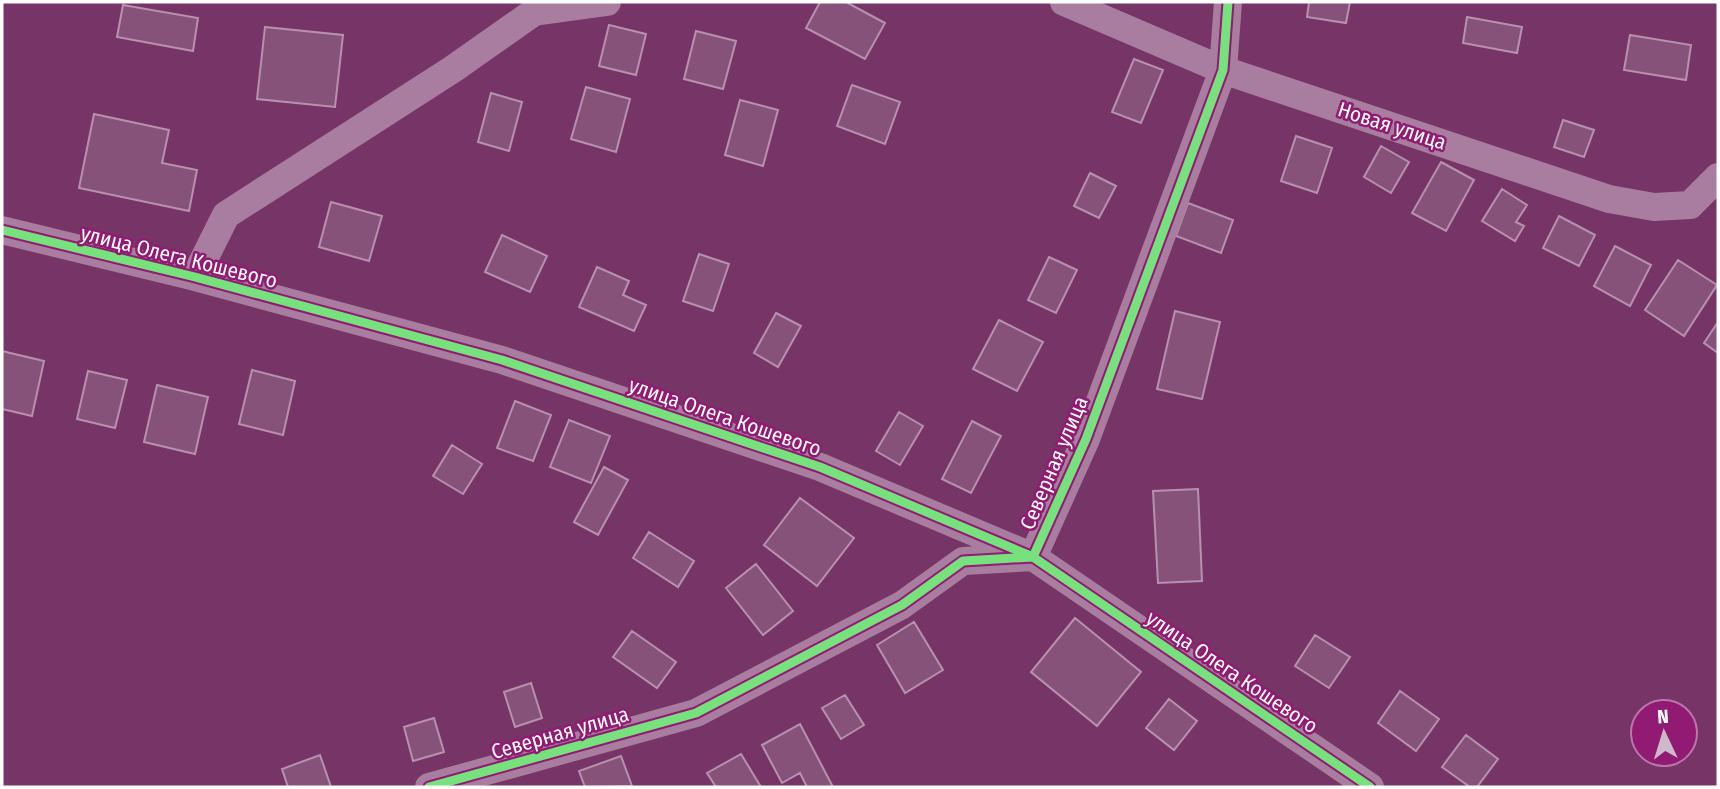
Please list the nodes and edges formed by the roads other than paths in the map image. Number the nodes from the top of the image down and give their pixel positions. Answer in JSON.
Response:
{"nodes":[{"id":1,"x":607,"y":2,"type":"edge"},
{"id":2,"x":1064,"y":2,"type":"edge"},
{"id":3,"x":1228,"y":2,"type":"edge"},
{"id":4,"x":1223,"y":70,"type":"junction"},
{"id":5,"x":1718,"y":177,"type":"edge"},
{"id":6,"x":2,"y":230,"type":"edge"},
{"id":7,"x":195,"y":277,"type":"junction"},
{"id":8,"x":1033,"y":557,"type":"junction"},
{"id":9,"x":429,"y":787,"type":"edge"},
{"id":10,"x":1370,"y":787,"type":"edge"}],
"edges":[{"from":1,"to":7,"type":"street"},
{"from":2,"to":4,"type":"street","name":"Новая улица"},
{"from":3,"to":4,"type":"street","name":"Северная улица"},
{"from":4,"to":5,"type":"street","name":"Новая улица"},
{"from":4,"to":8,"type":"street","name":"Северная улица"},
{"from":6,"to":7,"type":"street","name":"улица Олега Кошевого"},
{"from":7,"to":8,"type":"street","name":"улица Олега Кошевого"},
{"from":8,"to":9,"type":"street","name":"Северная улица"},
{"from":8,"to":10,"type":"street","name":"улица Олега Кошевого"}]}
